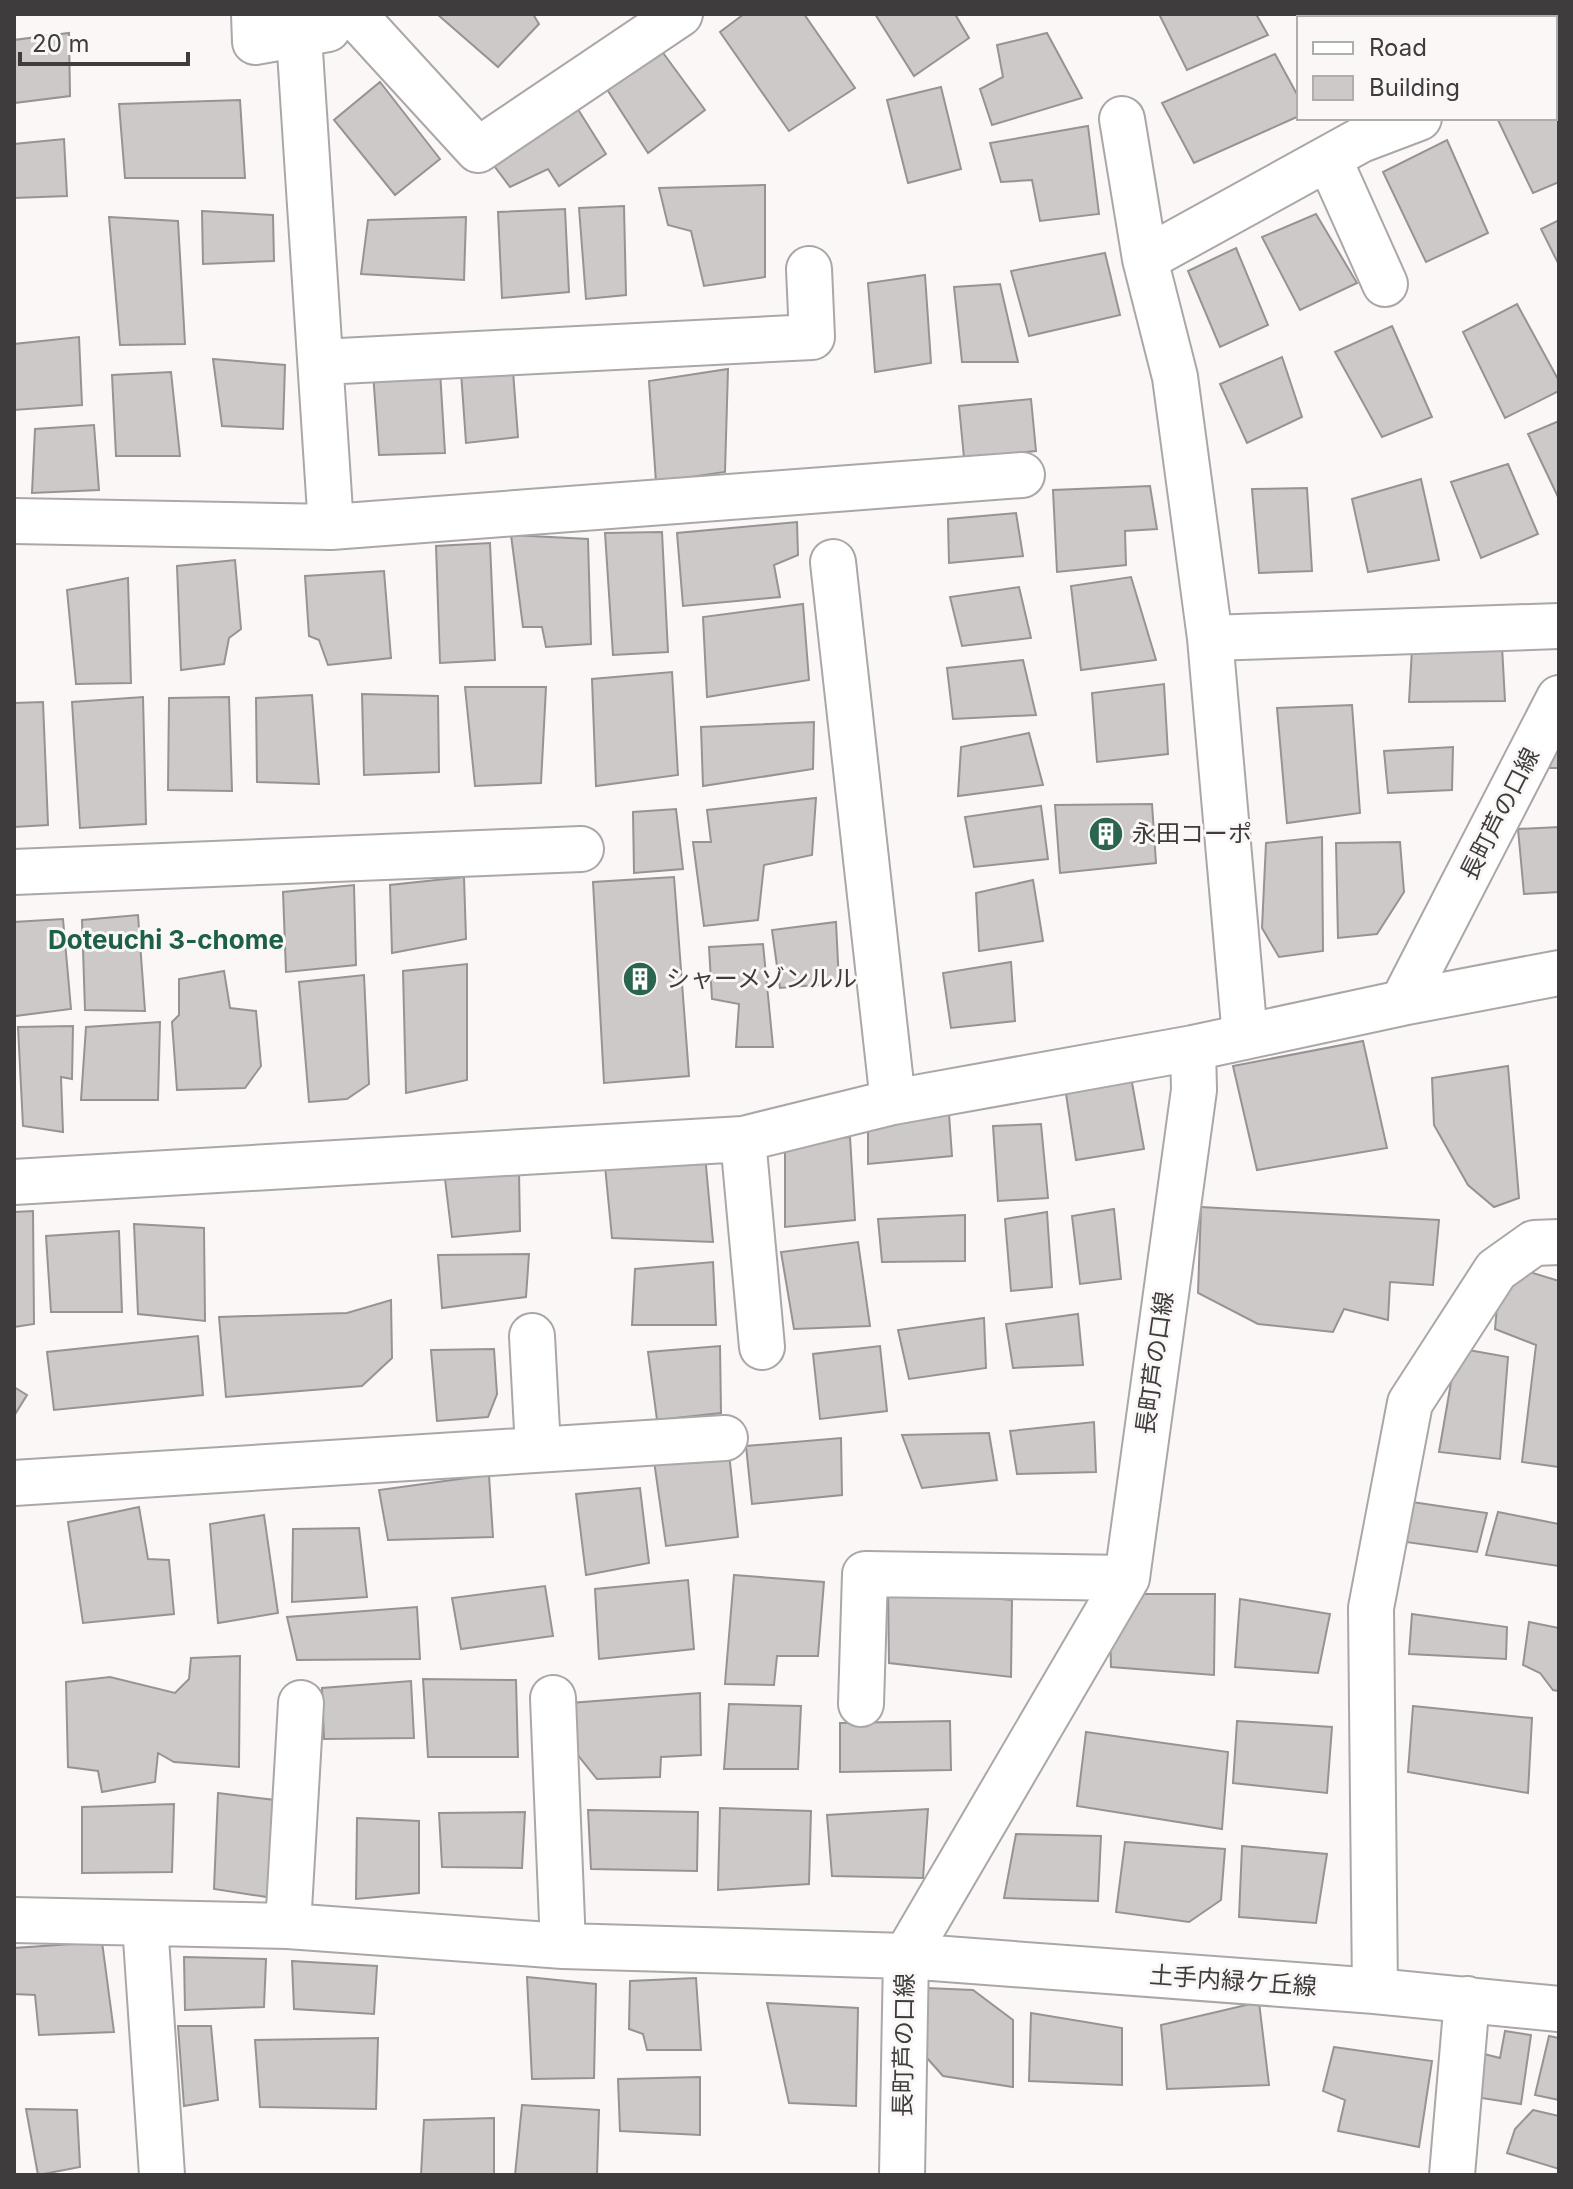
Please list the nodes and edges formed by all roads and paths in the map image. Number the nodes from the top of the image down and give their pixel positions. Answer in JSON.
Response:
{"nodes":[{"id":1,"x":254,"y":14,"type":"edge"},
{"id":2,"x":680,"y":14,"type":"edge"},
{"id":3,"x":362,"y":17,"type":"edge"},
{"id":4,"x":299,"y":36,"type":"junction"},
{"id":5,"x":1122,"y":119,"type":"dead end"},
{"id":6,"x":1412,"y":120,"type":"edge"},
{"id":7,"x":1346,"y":139,"type":"edge"},
{"id":8,"x":1145,"y":259,"type":"junction"},
{"id":9,"x":809,"y":269,"type":"dead end"},
{"id":10,"x":1385,"y":284,"type":"dead end"},
{"id":11,"x":321,"y":362,"type":"junction"},
{"id":12,"x":1022,"y":475,"type":"dead end"},
{"id":13,"x":14,"y":521,"type":"edge"},
{"id":14,"x":331,"y":527,"type":"junction"},
{"id":15,"x":833,"y":562,"type":"dead end"},
{"id":16,"x":1559,"y":626,"type":"edge"},
{"id":17,"x":1210,"y":638,"type":"junction"},
{"id":18,"x":1559,"y":698,"type":"edge"},
{"id":19,"x":581,"y":849,"type":"dead end"},
{"id":20,"x":14,"y":872,"type":"edge"},
{"id":21,"x":1559,"y":973,"type":"edge"},
{"id":22,"x":1402,"y":1003,"type":"junction"},
{"id":23,"x":1245,"y":1037,"type":"junction"},
{"id":24,"x":1193,"y":1048,"type":"junction"},
{"id":25,"x":893,"y":1102,"type":"junction"},
{"id":26,"x":743,"y":1139,"type":"junction"},
{"id":27,"x":14,"y":1182,"type":"edge"},
{"id":28,"x":1559,"y":1242,"type":"edge"},
{"id":29,"x":532,"y":1336,"type":"dead end"},
{"id":30,"x":762,"y":1347,"type":"dead end"},
{"id":31,"x":725,"y":1438,"type":"dead end"},
{"id":32,"x":538,"y":1449,"type":"junction"},
{"id":33,"x":14,"y":1483,"type":"edge"},
{"id":34,"x":1127,"y":1578,"type":"junction"},
{"id":35,"x":553,"y":1698,"type":"dead end"},
{"id":36,"x":301,"y":1703,"type":"dead end"},
{"id":37,"x":861,"y":1704,"type":"dead end"},
{"id":38,"x":14,"y":1920,"type":"edge"},
{"id":39,"x":145,"y":1924,"type":"junction"},
{"id":40,"x":288,"y":1926,"type":"junction"},
{"id":41,"x":563,"y":1946,"type":"junction"},
{"id":42,"x":906,"y":1956,"type":"junction"},
{"id":43,"x":1375,"y":1991,"type":"junction"},
{"id":44,"x":1467,"y":1999,"type":"junction"},
{"id":45,"x":1559,"y":2009,"type":"edge"},
{"id":46,"x":162,"y":2175,"type":"edge"},
{"id":47,"x":902,"y":2175,"type":"edge"},
{"id":48,"x":1452,"y":2175,"type":"edge"}],
"edges":[{"from":1,"to":4,"type":"street"},
{"from":2,"to":3,"type":"street"},
{"from":3,"to":4,"type":"street"},
{"from":4,"to":11,"type":"street"},
{"from":5,"to":8,"type":"street"},
{"from":6,"to":7,"type":"street"},
{"from":7,"to":8,"type":"street"},
{"from":7,"to":10,"type":"street"},
{"from":8,"to":17,"type":"street"},
{"from":9,"to":11,"type":"street"},
{"from":11,"to":14,"type":"street"},
{"from":12,"to":14,"type":"street"},
{"from":13,"to":14,"type":"street"},
{"from":15,"to":25,"type":"street"},
{"from":16,"to":17,"type":"street"},
{"from":17,"to":23,"type":"street"},
{"from":18,"to":22,"type":"street","name":"長町芦の口線"},
{"from":19,"to":20,"type":"street"},
{"from":21,"to":22,"type":"street"},
{"from":22,"to":23,"type":"street"},
{"from":23,"to":24,"type":"street"},
{"from":24,"to":25,"type":"street"},
{"from":24,"to":34,"type":"street","name":"長町芦の口線"},
{"from":25,"to":26,"type":"street"},
{"from":26,"to":27,"type":"street"},
{"from":26,"to":30,"type":"street"},
{"from":28,"to":43,"type":"street"},
{"from":29,"to":32,"type":"street"},
{"from":31,"to":32,"type":"street"},
{"from":32,"to":33,"type":"street"},
{"from":34,"to":37,"type":"street"},
{"from":34,"to":42,"type":"street","name":"長町芦の口線"},
{"from":35,"to":41,"type":"street"},
{"from":36,"to":40,"type":"street"},
{"from":38,"to":39,"type":"street","name":"土手内緑ケ丘線"},
{"from":39,"to":40,"type":"street","name":"土手内緑ケ丘線"},
{"from":39,"to":46,"type":"street"},
{"from":40,"to":41,"type":"street","name":"土手内緑ケ丘線"},
{"from":41,"to":42,"type":"street","name":"土手内緑ケ丘線"},
{"from":42,"to":43,"type":"street","name":"土手内緑ケ丘線"},
{"from":42,"to":47,"type":"street","name":"長町芦の口線"},
{"from":43,"to":44,"type":"street","name":"土手内緑ケ丘線"},
{"from":44,"to":45,"type":"street","name":"土手内緑ケ丘線"},
{"from":44,"to":48,"type":"street"}]}
